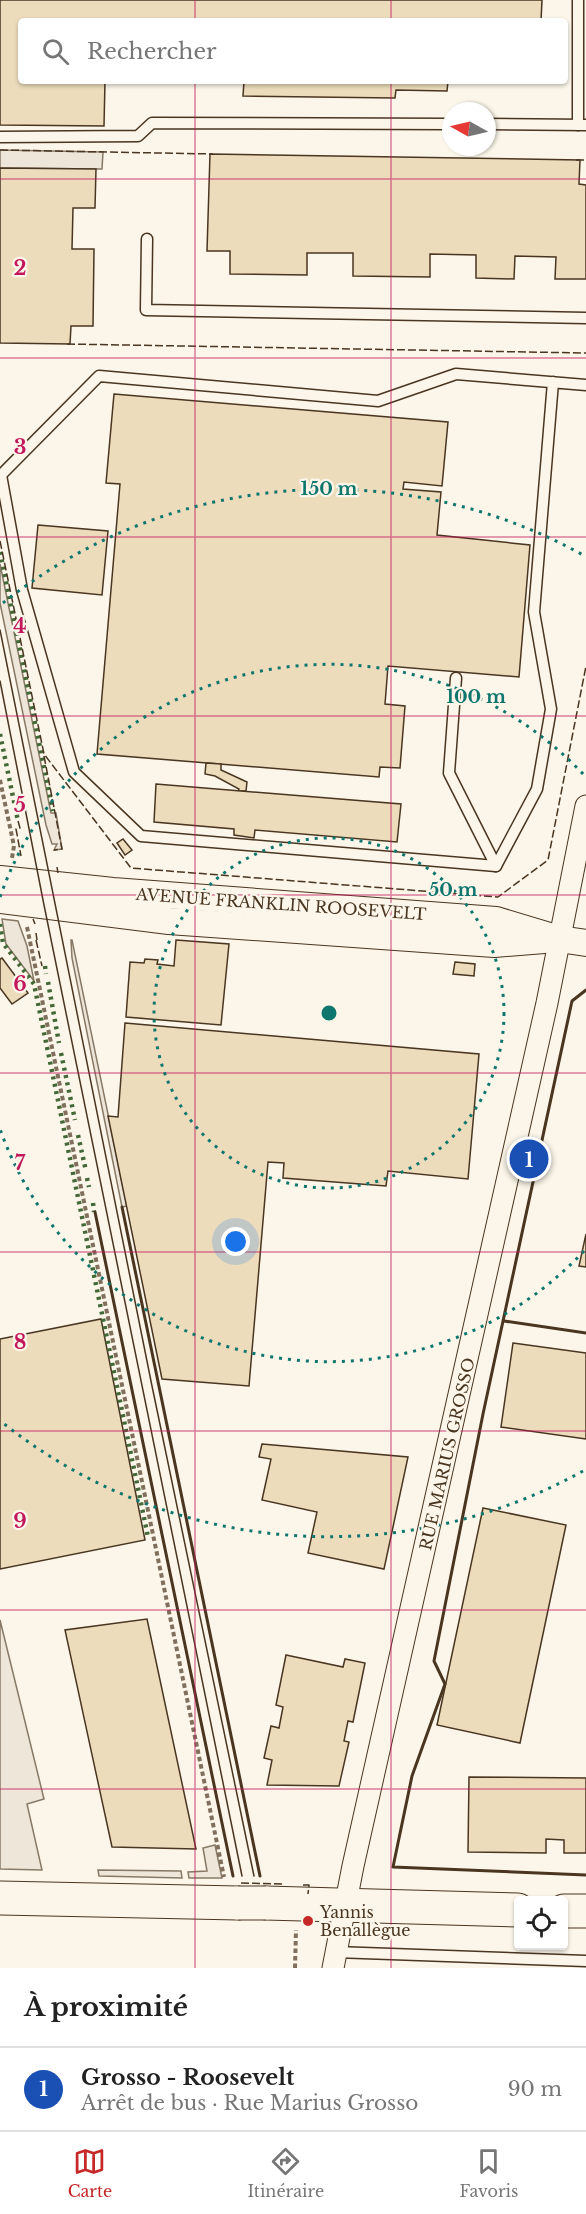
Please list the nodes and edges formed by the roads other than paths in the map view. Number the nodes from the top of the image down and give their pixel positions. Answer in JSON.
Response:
{"nodes":[{"id":1,"x":578,"y":0,"type":"edge"},
{"id":2,"x":442,"y":124,"type":"edge"},
{"id":3,"x":496,"y":124,"type":"edge"},
{"id":4,"x":582,"y":124,"type":"edge"},
{"id":5,"x":0,"y":137,"type":"edge"},
{"id":6,"x":147,"y":239,"type":"dead end"},
{"id":7,"x":586,"y":318,"type":"edge"},
{"id":8,"x":553,"y":382,"type":"junction"},
{"id":9,"x":586,"y":385,"type":"edge"},
{"id":10,"x":456,"y":678,"type":"dead end"},
{"id":11,"x":586,"y":806,"type":"edge"},
{"id":12,"x":496,"y":866,"type":"junction"},
{"id":13,"x":5,"y":873,"type":"edge"},
{"id":14,"x":0,"y":900,"type":"edge"},
{"id":15,"x":112,"y":903,"type":"junction"},
{"id":16,"x":560,"y":939,"type":"junction"},
{"id":17,"x":586,"y":943,"type":"edge"},
{"id":18,"x":0,"y":1898,"type":"edge"},
{"id":19,"x":344,"y":1906,"type":"junction"},
{"id":20,"x":514,"y":1910,"type":"edge"},
{"id":21,"x":568,"y":1911,"type":"edge"},
{"id":22,"x":586,"y":1911,"type":"edge"},
{"id":23,"x":334,"y":1960,"type":"edge"},
{"id":24,"x":586,"y":1961,"type":"edge"}],
"edges":[{"from":1,"to":4,"type":"lane"},
{"from":2,"to":5,"type":"lane"},
{"from":3,"to":4,"type":"lane"},
{"from":6,"to":7,"type":"lane"},
{"from":8,"to":9,"type":"lane"},
{"from":8,"to":12,"type":"lane"},
{"from":8,"to":12,"type":"lane"},
{"from":10,"to":12,"type":"lane"},
{"from":11,"to":16,"type":"street","name":"RUE MARIUS GROSSO"},
{"from":13,"to":15,"type":"street","name":"AVENUE FRANKLIN ROOSEVELT"},
{"from":14,"to":15,"type":"street","name":"AVENUE FRANKLIN ROOSEVELT"},
{"from":15,"to":16,"type":"street","name":"AVENUE FRANKLIN ROOSEVELT"},
{"from":16,"to":17,"type":"street","name":"AVENUE FRANKLIN ROOSEVELT"},
{"from":16,"to":19,"type":"street","name":"RUE MARIUS GROSSO"},
{"from":18,"to":19,"type":"main road"},
{"from":19,"to":20,"type":"main road"},
{"from":19,"to":23,"type":"street","name":"RUE MARIUS GROSSO"},
{"from":21,"to":22,"type":"main road"},
{"from":23,"to":24,"type":"lane"}]}
